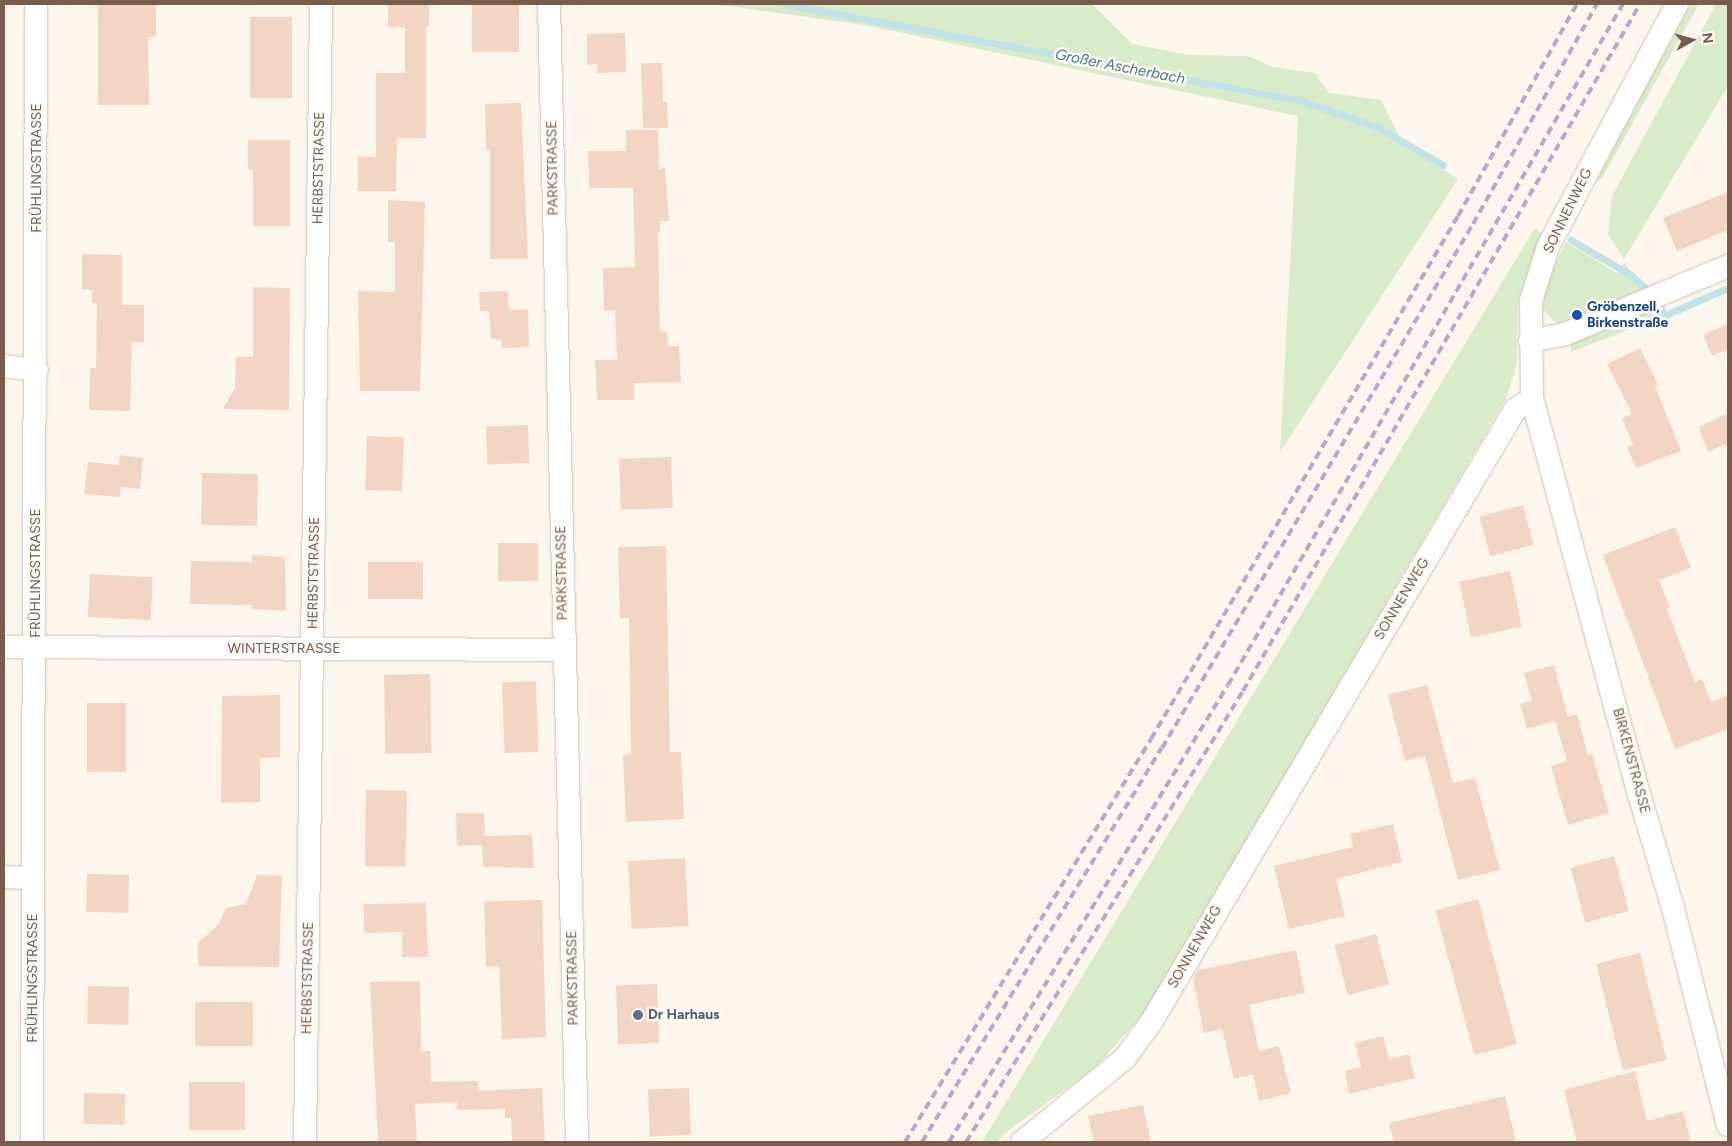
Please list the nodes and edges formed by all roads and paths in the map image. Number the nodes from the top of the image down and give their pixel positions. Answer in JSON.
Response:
{"nodes":[{"id":1,"x":36,"y":4,"type":"edge"},
{"id":2,"x":321,"y":4,"type":"edge"},
{"id":3,"x":549,"y":4,"type":"edge"},
{"id":4,"x":1677,"y":4,"type":"edge"},
{"id":5,"x":1728,"y":266,"type":"edge"},
{"id":6,"x":1530,"y":341,"type":"junction"},
{"id":7,"x":4,"y":366,"type":"edge"},
{"id":8,"x":37,"y":370,"type":"junction"},
{"id":9,"x":1532,"y":398,"type":"junction"},
{"id":10,"x":4,"y":647,"type":"edge"},
{"id":11,"x":36,"y":648,"type":"junction"},
{"id":12,"x":313,"y":650,"type":"junction"},
{"id":13,"x":564,"y":650,"type":"junction"},
{"id":14,"x":4,"y":878,"type":"edge"},
{"id":15,"x":33,"y":878,"type":"junction"},
{"id":16,"x":1728,"y":1125,"type":"edge"},
{"id":17,"x":32,"y":1142,"type":"edge"},
{"id":18,"x":305,"y":1142,"type":"edge"},
{"id":19,"x":577,"y":1142,"type":"edge"},
{"id":20,"x":1022,"y":1142,"type":"edge"}],
"edges":[{"from":1,"to":8,"type":"street","name":"FRÜHLINGSTRASSE"},
{"from":2,"to":12,"type":"street","name":"HERBSTSTRASSE"},
{"from":3,"to":13,"type":"street","name":"PARKSTRASSE"},
{"from":4,"to":6,"type":"street","name":"SONNENWEG"},
{"from":5,"to":6,"type":"street"},
{"from":6,"to":9,"type":"street","name":"SONNENWEG"},
{"from":7,"to":8,"type":"street"},
{"from":8,"to":11,"type":"street","name":"FRÜHLINGSTRASSE"},
{"from":9,"to":16,"type":"street","name":"BIRKENSTRASSE"},
{"from":9,"to":20,"type":"street","name":"SONNENWEG"},
{"from":10,"to":11,"type":"street","name":"WINTERSTRASSE"},
{"from":11,"to":12,"type":"street","name":"WINTERSTRASSE"},
{"from":11,"to":15,"type":"street","name":"FRÜHLINGSTRASSE"},
{"from":12,"to":13,"type":"street","name":"WINTERSTRASSE"},
{"from":12,"to":18,"type":"street","name":"HERBSTSTRASSE"},
{"from":13,"to":19,"type":"street","name":"PARKSTRASSE"},
{"from":14,"to":15,"type":"street"},
{"from":15,"to":17,"type":"street","name":"FRÜHLINGSTRASSE"}]}
